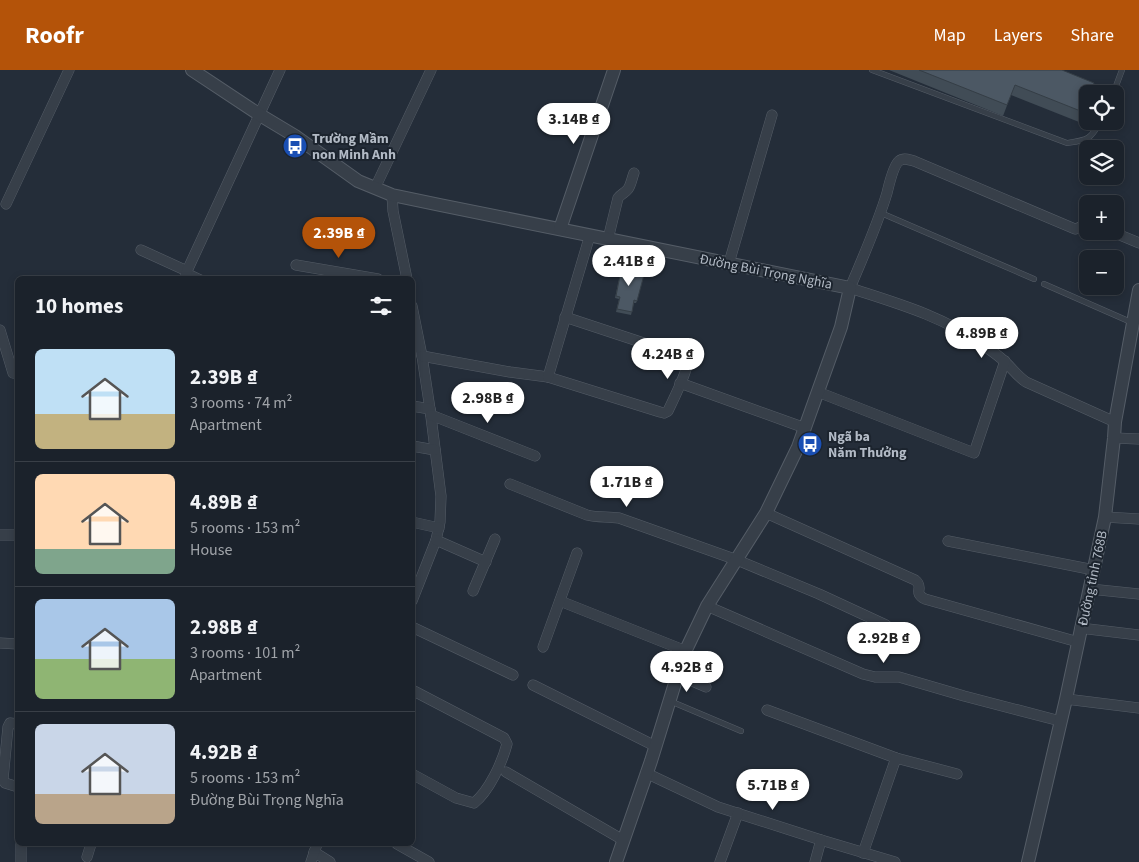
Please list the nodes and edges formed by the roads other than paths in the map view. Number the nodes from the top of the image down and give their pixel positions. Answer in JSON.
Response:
{"nodes":[{"id":1,"x":68,"y":70,"type":"edge"},
{"id":2,"x":192,"y":70,"type":"edge"},
{"id":3,"x":280,"y":70,"type":"edge"},
{"id":4,"x":431,"y":70,"type":"edge"},
{"id":5,"x":614,"y":70,"type":"edge"},
{"id":6,"x":872,"y":70,"type":"edge"},
{"id":7,"x":1122,"y":70,"type":"edge"},
{"id":8,"x":1116,"y":85,"type":"edge"},
{"id":9,"x":260,"y":115,"type":"junction"},
{"id":10,"x":772,"y":115,"type":"dead end"},
{"id":11,"x":1096,"y":130,"type":"edge"},
{"id":12,"x":634,"y":173,"type":"dead end"},
{"id":13,"x":375,"y":188,"type":"junction"},
{"id":14,"x":392,"y":194,"type":"junction"},
{"id":15,"x":6,"y":204,"type":"dead end"},
{"id":16,"x":881,"y":213,"type":"junction"},
{"id":17,"x":1079,"y":228,"type":"edge"},
{"id":18,"x":560,"y":229,"type":"junction"},
{"id":19,"x":590,"y":235,"type":"junction"},
{"id":20,"x":1124,"y":237,"type":"edge"},
{"id":21,"x":608,"y":239,"type":"junction"},
{"id":22,"x":1139,"y":243,"type":"edge"},
{"id":23,"x":141,"y":250,"type":"dead end"},
{"id":24,"x":729,"y":264,"type":"junction"},
{"id":25,"x":296,"y":265,"type":"dead end"},
{"id":26,"x":186,"y":275,"type":"edge"},
{"id":27,"x":360,"y":276,"type":"edge"},
{"id":28,"x":406,"y":276,"type":"edge"},
{"id":29,"x":1034,"y":279,"type":"dead end"},
{"id":30,"x":1044,"y":284,"type":"dead end"},
{"id":31,"x":850,"y":288,"type":"junction"},
{"id":32,"x":1139,"y":290,"type":"edge"},
{"id":33,"x":565,"y":317,"type":"junction"},
{"id":34,"x":415,"y":321,"type":"edge"},
{"id":35,"x":1133,"y":323,"type":"junction"},
{"id":36,"x":0,"y":330,"type":"edge"},
{"id":37,"x":422,"y":356,"type":"junction"},
{"id":38,"x":1005,"y":362,"type":"junction"},
{"id":39,"x":14,"y":373,"type":"dead end"},
{"id":40,"x":548,"y":377,"type":"junction"},
{"id":41,"x":680,"y":383,"type":"junction"},
{"id":42,"x":818,"y":392,"type":"junction"},
{"id":43,"x":415,"y":407,"type":"edge"},
{"id":44,"x":431,"y":412,"type":"junction"},
{"id":45,"x":1114,"y":422,"type":"junction"},
{"id":46,"x":805,"y":428,"type":"junction"},
{"id":47,"x":1114,"y":438,"type":"junction"},
{"id":48,"x":1139,"y":439,"type":"edge"},
{"id":49,"x":415,"y":447,"type":"edge"},
{"id":50,"x":435,"y":450,"type":"junction"},
{"id":51,"x":535,"y":456,"type":"dead end"},
{"id":52,"x":510,"y":484,"type":"dead end"},
{"id":53,"x":766,"y":513,"type":"junction"},
{"id":54,"x":1105,"y":517,"type":"junction"},
{"id":55,"x":1139,"y":519,"type":"edge"},
{"id":56,"x":415,"y":523,"type":"edge"},
{"id":57,"x":439,"y":528,"type":"junction"},
{"id":58,"x":0,"y":535,"type":"edge"},
{"id":59,"x":15,"y":535,"type":"edge"},
{"id":60,"x":496,"y":538,"type":"dead end"},
{"id":61,"x":436,"y":540,"type":"junction"},
{"id":62,"x":948,"y":541,"type":"dead end"},
{"id":63,"x":577,"y":553,"type":"dead end"},
{"id":64,"x":736,"y":560,"type":"junction"},
{"id":65,"x":486,"y":562,"type":"junction"},
{"id":66,"x":1094,"y":570,"type":"junction"},
{"id":67,"x":1090,"y":589,"type":"junction"},
{"id":68,"x":473,"y":591,"type":"dead end"},
{"id":69,"x":415,"y":593,"type":"edge"},
{"id":70,"x":1139,"y":594,"type":"edge"},
{"id":71,"x":560,"y":601,"type":"junction"},
{"id":72,"x":707,"y":606,"type":"junction"},
{"id":73,"x":886,"y":625,"type":"dead end"},
{"id":74,"x":415,"y":628,"type":"edge"},
{"id":75,"x":1080,"y":628,"type":"junction"},
{"id":76,"x":1139,"y":635,"type":"edge"},
{"id":77,"x":1078,"y":642,"type":"junction"},
{"id":78,"x":0,"y":643,"type":"edge"},
{"id":79,"x":15,"y":644,"type":"edge"},
{"id":80,"x":543,"y":647,"type":"dead end"},
{"id":81,"x":686,"y":651,"type":"junction"},
{"id":82,"x":513,"y":675,"type":"dead end"},
{"id":83,"x":678,"y":675,"type":"junction"},
{"id":84,"x":533,"y":685,"type":"dead end"},
{"id":85,"x":706,"y":687,"type":"dead end"},
{"id":86,"x":415,"y":692,"type":"edge"},
{"id":87,"x":1066,"y":699,"type":"junction"},
{"id":88,"x":670,"y":700,"type":"junction"},
{"id":89,"x":1139,"y":708,"type":"edge"},
{"id":90,"x":767,"y":710,"type":"dead end"},
{"id":91,"x":1060,"y":721,"type":"junction"},
{"id":92,"x":15,"y":724,"type":"edge"},
{"id":93,"x":741,"y":731,"type":"dead end"},
{"id":94,"x":655,"y":746,"type":"junction"},
{"id":95,"x":896,"y":758,"type":"junction"},
{"id":96,"x":2,"y":768,"type":"edge"},
{"id":97,"x":506,"y":772,"type":"dead end"},
{"id":98,"x":646,"y":773,"type":"junction"},
{"id":99,"x":957,"y":774,"type":"dead end"},
{"id":100,"x":415,"y":776,"type":"edge"},
{"id":101,"x":15,"y":786,"type":"edge"},
{"id":102,"x":738,"y":813,"type":"junction"},
{"id":103,"x":623,"y":840,"type":"junction"},
{"id":104,"x":821,"y":840,"type":"junction"},
{"id":105,"x":21,"y":846,"type":"edge"},
{"id":106,"x":90,"y":846,"type":"edge"},
{"id":107,"x":401,"y":846,"type":"edge"},
{"id":108,"x":314,"y":853,"type":"edge"},
{"id":109,"x":863,"y":853,"type":"junction"},
{"id":110,"x":87,"y":857,"type":"dead end"},
{"id":111,"x":21,"y":862,"type":"edge"},
{"id":112,"x":330,"y":862,"type":"edge"},
{"id":113,"x":429,"y":862,"type":"edge"},
{"id":114,"x":616,"y":862,"type":"edge"},
{"id":115,"x":720,"y":862,"type":"edge"},
{"id":116,"x":815,"y":862,"type":"edge"},
{"id":117,"x":895,"y":862,"type":"edge"},
{"id":118,"x":1028,"y":862,"type":"edge"}],
"edges":[{"from":1,"to":15,"type":"street"},
{"from":2,"to":9,"type":"street","name":"Đường Bùi Trọng Nghĩa"},
{"from":3,"to":9,"type":"street"},
{"from":4,"to":13,"type":"street"},
{"from":5,"to":18,"type":"street"},
{"from":6,"to":11,"type":"lane"},
{"from":7,"to":8,"type":"lane"},
{"from":9,"to":13,"type":"street","name":"Đường Bùi Trọng Nghĩa"},
{"from":9,"to":26,"type":"street"},
{"from":10,"to":24,"type":"street"},
{"from":12,"to":21,"type":"street"},
{"from":13,"to":14,"type":"street","name":"Đường Bùi Trọng Nghĩa"},
{"from":14,"to":18,"type":"street","name":"Đường Bùi Trọng Nghĩa"},
{"from":14,"to":28,"type":"street"},
{"from":16,"to":17,"type":"street"},
{"from":16,"to":29,"type":"lane"},
{"from":16,"to":31,"type":"street"},
{"from":18,"to":19,"type":"street","name":"Đường Bùi Trọng Nghĩa"},
{"from":19,"to":21,"type":"street","name":"Đường Bùi Trọng Nghĩa"},
{"from":19,"to":33,"type":"street"},
{"from":20,"to":22,"type":"street"},
{"from":21,"to":24,"type":"street","name":"Đường Bùi Trọng Nghĩa"},
{"from":23,"to":26,"type":"street"},
{"from":24,"to":31,"type":"street","name":"Đường Bùi Trọng Nghĩa"},
{"from":25,"to":27,"type":"street"},
{"from":30,"to":35,"type":"lane"},
{"from":31,"to":38,"type":"street"},
{"from":31,"to":42,"type":"street","name":"Đường Bùi Trọng Nghĩa"},
{"from":32,"to":35,"type":"street","name":"Đường tỉnh 768B"},
{"from":33,"to":40,"type":"street"},
{"from":33,"to":41,"type":"street"},
{"from":34,"to":37,"type":"street"},
{"from":35,"to":45,"type":"street","name":"Đường tỉnh 768B"},
{"from":36,"to":39,"type":"street"},
{"from":37,"to":40,"type":"street"},
{"from":37,"to":44,"type":"street"},
{"from":38,"to":42,"type":"street"},
{"from":38,"to":45,"type":"street"},
{"from":40,"to":41,"type":"street"},
{"from":41,"to":46,"type":"street"},
{"from":42,"to":46,"type":"street","name":"Đường Bùi Trọng Nghĩa"},
{"from":43,"to":44,"type":"street"},
{"from":44,"to":50,"type":"street"},
{"from":44,"to":51,"type":"street"},
{"from":45,"to":47,"type":"street","name":"Đường tỉnh 768B"},
{"from":46,"to":53,"type":"street","name":"Đường Bùi Trọng Nghĩa"},
{"from":47,"to":48,"type":"street"},
{"from":47,"to":54,"type":"street","name":"Đường tỉnh 768B"},
{"from":49,"to":50,"type":"street"},
{"from":50,"to":57,"type":"street"},
{"from":52,"to":64,"type":"street"},
{"from":53,"to":64,"type":"street","name":"Đường Bùi Trọng Nghĩa"},
{"from":53,"to":77,"type":"street"},
{"from":54,"to":55,"type":"street"},
{"from":54,"to":66,"type":"street","name":"Đường tỉnh 768B"},
{"from":56,"to":57,"type":"street"},
{"from":57,"to":61,"type":"street"},
{"from":58,"to":59,"type":"street"},
{"from":60,"to":65,"type":"street"},
{"from":61,"to":65,"type":"street"},
{"from":61,"to":69,"type":"street"},
{"from":62,"to":66,"type":"street"},
{"from":63,"to":71,"type":"street"},
{"from":64,"to":72,"type":"street","name":"Đường Bùi Trọng Nghĩa"},
{"from":64,"to":73,"type":"street"},
{"from":65,"to":68,"type":"street"},
{"from":66,"to":67,"type":"street","name":"Đường tỉnh 768B"},
{"from":67,"to":70,"type":"street"},
{"from":67,"to":75,"type":"street","name":"Đường tỉnh 768B"},
{"from":71,"to":80,"type":"street"},
{"from":71,"to":81,"type":"street"},
{"from":72,"to":81,"type":"street","name":"Đường Bùi Trọng Nghĩa"},
{"from":72,"to":91,"type":"street"},
{"from":74,"to":82,"type":"street"},
{"from":75,"to":76,"type":"street"},
{"from":75,"to":77,"type":"street","name":"Đường tỉnh 768B"},
{"from":77,"to":87,"type":"street","name":"Đường tỉnh 768B"},
{"from":78,"to":79,"type":"street"},
{"from":81,"to":83,"type":"street","name":"Đường Bùi Trọng Nghĩa"},
{"from":83,"to":85,"type":"street"},
{"from":83,"to":88,"type":"street","name":"Đường Bùi Trọng Nghĩa"},
{"from":84,"to":94,"type":"street"},
{"from":86,"to":100,"type":"street"},
{"from":87,"to":89,"type":"street"},
{"from":87,"to":91,"type":"street","name":"Đường tỉnh 768B"},
{"from":88,"to":93,"type":"lane"},
{"from":88,"to":94,"type":"street","name":"Đường Bùi Trọng Nghĩa"},
{"from":90,"to":95,"type":"street"},
{"from":91,"to":118,"type":"street","name":"Đường tỉnh 768B"},
{"from":92,"to":96,"type":"street"},
{"from":94,"to":98,"type":"street","name":"Đường Bùi Trọng Nghĩa"},
{"from":95,"to":99,"type":"street"},
{"from":95,"to":109,"type":"street"},
{"from":96,"to":101,"type":"street"},
{"from":97,"to":103,"type":"street"},
{"from":98,"to":102,"type":"street"},
{"from":98,"to":103,"type":"street","name":"Đường Bùi Trọng Nghĩa"},
{"from":102,"to":104,"type":"street"},
{"from":102,"to":115,"type":"street"},
{"from":103,"to":114,"type":"street","name":"Đường Bùi Trọng Nghĩa"},
{"from":104,"to":109,"type":"street"},
{"from":104,"to":116,"type":"street"},
{"from":105,"to":111,"type":"street"},
{"from":106,"to":110,"type":"street"},
{"from":107,"to":113,"type":"street"},
{"from":108,"to":112,"type":"street"},
{"from":109,"to":117,"type":"street"}]}
